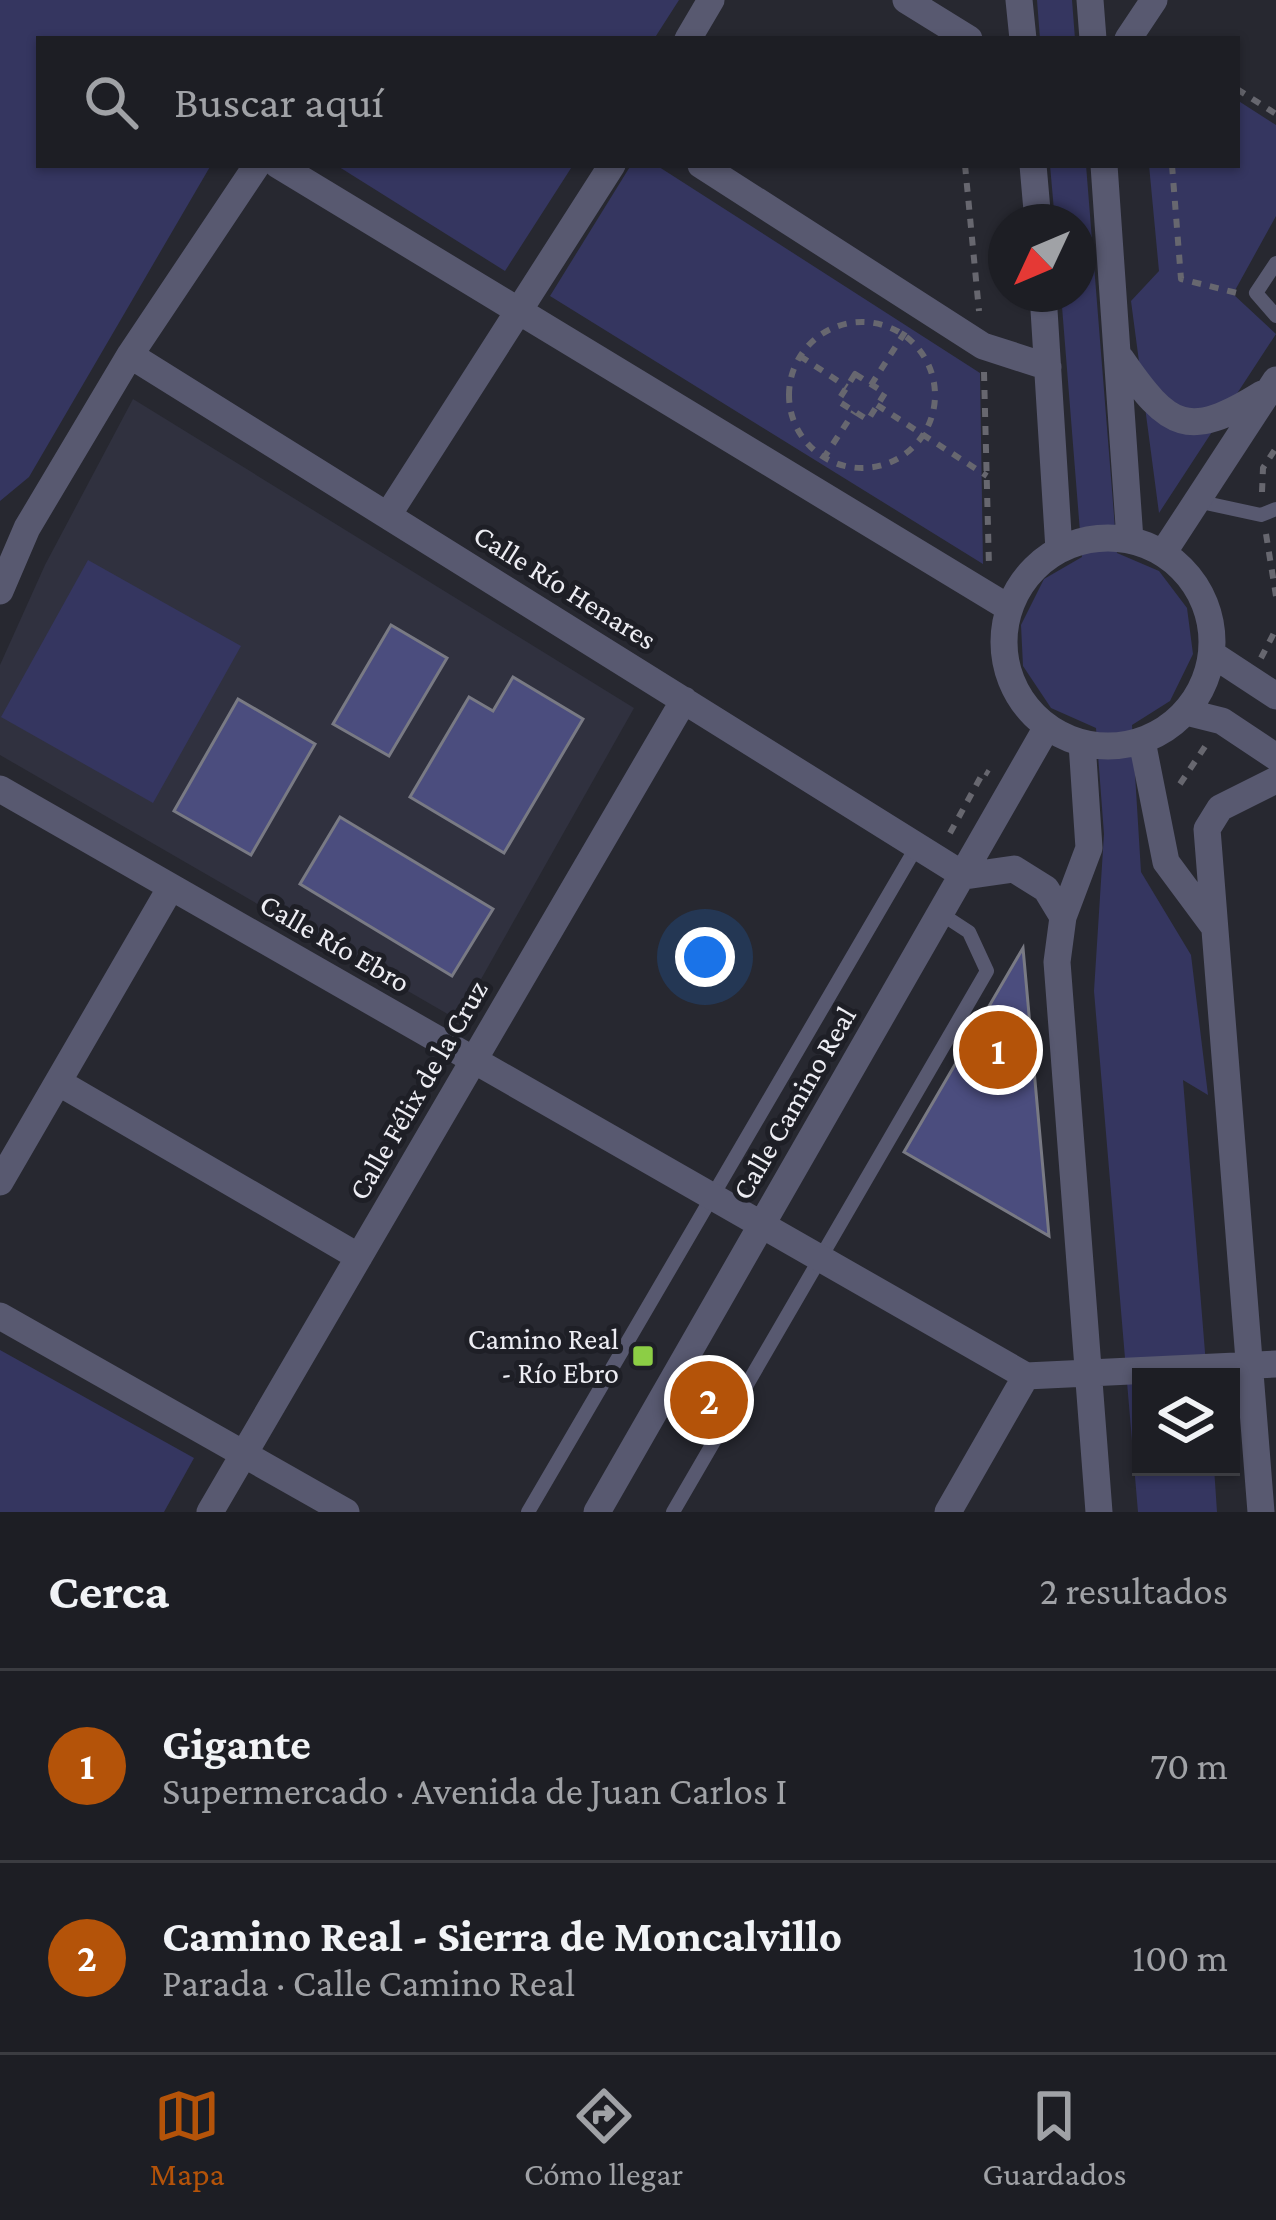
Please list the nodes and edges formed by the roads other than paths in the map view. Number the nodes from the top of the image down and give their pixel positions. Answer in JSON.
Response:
{"nodes":[{"id":1,"x":711,"y":0,"type":"edge"},
{"id":2,"x":906,"y":0,"type":"edge"},
{"id":3,"x":1019,"y":0,"type":"edge"},
{"id":4,"x":1090,"y":0,"type":"edge"},
{"id":5,"x":1154,"y":0,"type":"edge"},
{"id":6,"x":690,"y":36,"type":"edge"},
{"id":7,"x":964,"y":36,"type":"edge"},
{"id":8,"x":1023,"y":36,"type":"edge"},
{"id":9,"x":1094,"y":36,"type":"edge"},
{"id":10,"x":1130,"y":36,"type":"edge"},
{"id":11,"x":255,"y":168,"type":"edge"},
{"id":12,"x":284,"y":168,"type":"edge"},
{"id":13,"x":610,"y":168,"type":"edge"},
{"id":14,"x":706,"y":168,"type":"edge"},
{"id":15,"x":1033,"y":168,"type":"edge"},
{"id":16,"x":1104,"y":168,"type":"edge"},
{"id":17,"x":1036,"y":204,"type":"edge"},
{"id":18,"x":1276,"y":263,"type":"edge"},
{"id":19,"x":519,"y":310,"type":"junction"},
{"id":20,"x":1044,"y":312,"type":"edge"},
{"id":21,"x":1276,"y":316,"type":"edge"},
{"id":22,"x":130,"y":355,"type":"junction"},
{"id":23,"x":1121,"y":358,"type":"junction"},
{"id":24,"x":1048,"y":367,"type":"junction"},
{"id":25,"x":1274,"y":387,"type":"edge"},
{"id":26,"x":1201,"y":502,"type":"junction"},
{"id":27,"x":1276,"y":509,"type":"edge"},
{"id":28,"x":388,"y":515,"type":"junction"},
{"id":29,"x":13,"y":527,"type":"edge"},
{"id":30,"x":1130,"y":540,"type":"junction"},
{"id":31,"x":1059,"y":550,"type":"junction"},
{"id":32,"x":1162,"y":553,"type":"junction"},
{"id":33,"x":0,"y":591,"type":"edge"},
{"id":34,"x":1009,"y":608,"type":"junction"},
{"id":35,"x":1212,"y":654,"type":"junction"},
{"id":36,"x":1276,"y":696,"type":"edge"},
{"id":37,"x":683,"y":700,"type":"junction"},
{"id":38,"x":1186,"y":712,"type":"junction"},
{"id":39,"x":1047,"y":727,"type":"junction"},
{"id":40,"x":1142,"y":741,"type":"junction"},
{"id":41,"x":1082,"y":743,"type":"junction"},
{"id":42,"x":1276,"y":757,"type":"edge"},
{"id":43,"x":1276,"y":780,"type":"edge"},
{"id":44,"x":0,"y":789,"type":"edge"},
{"id":45,"x":917,"y":846,"type":"junction"},
{"id":46,"x":965,"y":876,"type":"junction"},
{"id":47,"x":171,"y":886,"type":"junction"},
{"id":48,"x":943,"y":915,"type":"junction"},
{"id":49,"x":1063,"y":917,"type":"junction"},
{"id":50,"x":1213,"y":924,"type":"junction"},
{"id":51,"x":473,"y":1060,"type":"junction"},
{"id":52,"x":58,"y":1082,"type":"junction"},
{"id":53,"x":0,"y":1182,"type":"edge"},
{"id":54,"x":711,"y":1197,"type":"junction"},
{"id":55,"x":761,"y":1226,"type":"junction"},
{"id":56,"x":359,"y":1257,"type":"junction"},
{"id":57,"x":817,"y":1258,"type":"junction"},
{"id":58,"x":0,"y":1316,"type":"edge"},
{"id":59,"x":1262,"y":1365,"type":"edge"},
{"id":60,"x":1089,"y":1373,"type":"junction"},
{"id":61,"x":1026,"y":1376,"type":"junction"},
{"id":62,"x":244,"y":1454,"type":"junction"},
{"id":63,"x":210,"y":1512,"type":"edge"},
{"id":64,"x":346,"y":1512,"type":"edge"},
{"id":65,"x":528,"y":1512,"type":"edge"},
{"id":66,"x":597,"y":1512,"type":"edge"},
{"id":67,"x":673,"y":1512,"type":"edge"},
{"id":68,"x":948,"y":1512,"type":"edge"},
{"id":69,"x":1099,"y":1512,"type":"edge"},
{"id":70,"x":1262,"y":1512,"type":"edge"}],
"edges":[{"from":1,"to":6,"type":"street"},
{"from":2,"to":7,"type":"street"},
{"from":3,"to":8,"type":"street"},
{"from":4,"to":9,"type":"street"},
{"from":5,"to":10,"type":"street"},
{"from":11,"to":22,"type":"street"},
{"from":12,"to":19,"type":"street"},
{"from":13,"to":19,"type":"street"},
{"from":14,"to":24,"type":"street"},
{"from":15,"to":17,"type":"street"},
{"from":16,"to":23,"type":"street"},
{"from":18,"to":21,"type":"lane"},
{"from":19,"to":28,"type":"street"},
{"from":19,"to":34,"type":"street"},
{"from":20,"to":24,"type":"street"},
{"from":22,"to":28,"type":"street","name":"Calle Río Henares"},
{"from":22,"to":29,"type":"street"},
{"from":23,"to":25,"type":"street"},
{"from":23,"to":30,"type":"street"},
{"from":24,"to":31,"type":"street"},
{"from":25,"to":26,"type":"street"},
{"from":26,"to":27,"type":"lane"},
{"from":26,"to":32,"type":"street"},
{"from":28,"to":37,"type":"street","name":"Calle Río Henares"},
{"from":29,"to":33,"type":"street"},
{"from":30,"to":31,"type":"street"},
{"from":30,"to":32,"type":"street"},
{"from":31,"to":34,"type":"street"},
{"from":32,"to":35,"type":"street"},
{"from":34,"to":39,"type":"street"},
{"from":35,"to":36,"type":"street"},
{"from":35,"to":38,"type":"street"},
{"from":37,"to":45,"type":"street","name":"Calle Río Henares"},
{"from":37,"to":51,"type":"street","name":"Calle Félix de la Cruz"},
{"from":38,"to":40,"type":"street"},
{"from":38,"to":42,"type":"street"},
{"from":39,"to":41,"type":"street"},
{"from":39,"to":46,"type":"street","name":"Calle Camino Real"},
{"from":40,"to":41,"type":"street"},
{"from":40,"to":50,"type":"street"},
{"from":41,"to":49,"type":"street"},
{"from":43,"to":50,"type":"street"},
{"from":44,"to":47,"type":"street","name":"Calle Río Ebro"},
{"from":45,"to":46,"type":"street","name":"Calle Río Henares"},
{"from":45,"to":54,"type":"lane"},
{"from":46,"to":48,"type":"street","name":"Calle Camino Real"},
{"from":46,"to":49,"type":"street"},
{"from":47,"to":51,"type":"street","name":"Calle Río Ebro"},
{"from":47,"to":52,"type":"street"},
{"from":48,"to":55,"type":"street","name":"Calle Camino Real"},
{"from":48,"to":57,"type":"lane"},
{"from":49,"to":60,"type":"street"},
{"from":50,"to":59,"type":"street"},
{"from":51,"to":54,"type":"street","name":"Calle Río Ebro"},
{"from":51,"to":56,"type":"street","name":"Calle Félix de la Cruz"},
{"from":52,"to":53,"type":"street"},
{"from":52,"to":56,"type":"street"},
{"from":54,"to":55,"type":"street","name":"Calle Río Ebro"},
{"from":54,"to":65,"type":"lane"},
{"from":55,"to":57,"type":"street","name":"Calle Río Ebro"},
{"from":55,"to":66,"type":"street","name":"Calle Camino Real"},
{"from":56,"to":62,"type":"street","name":"Calle Félix de la Cruz"},
{"from":57,"to":61,"type":"street","name":"Calle Río Ebro"},
{"from":57,"to":67,"type":"lane"},
{"from":58,"to":62,"type":"street"},
{"from":59,"to":60,"type":"street"},
{"from":59,"to":70,"type":"street"},
{"from":60,"to":61,"type":"street"},
{"from":60,"to":69,"type":"street"},
{"from":61,"to":68,"type":"street"},
{"from":62,"to":63,"type":"street","name":"Calle Félix de la Cruz"},
{"from":62,"to":64,"type":"street"}]}
